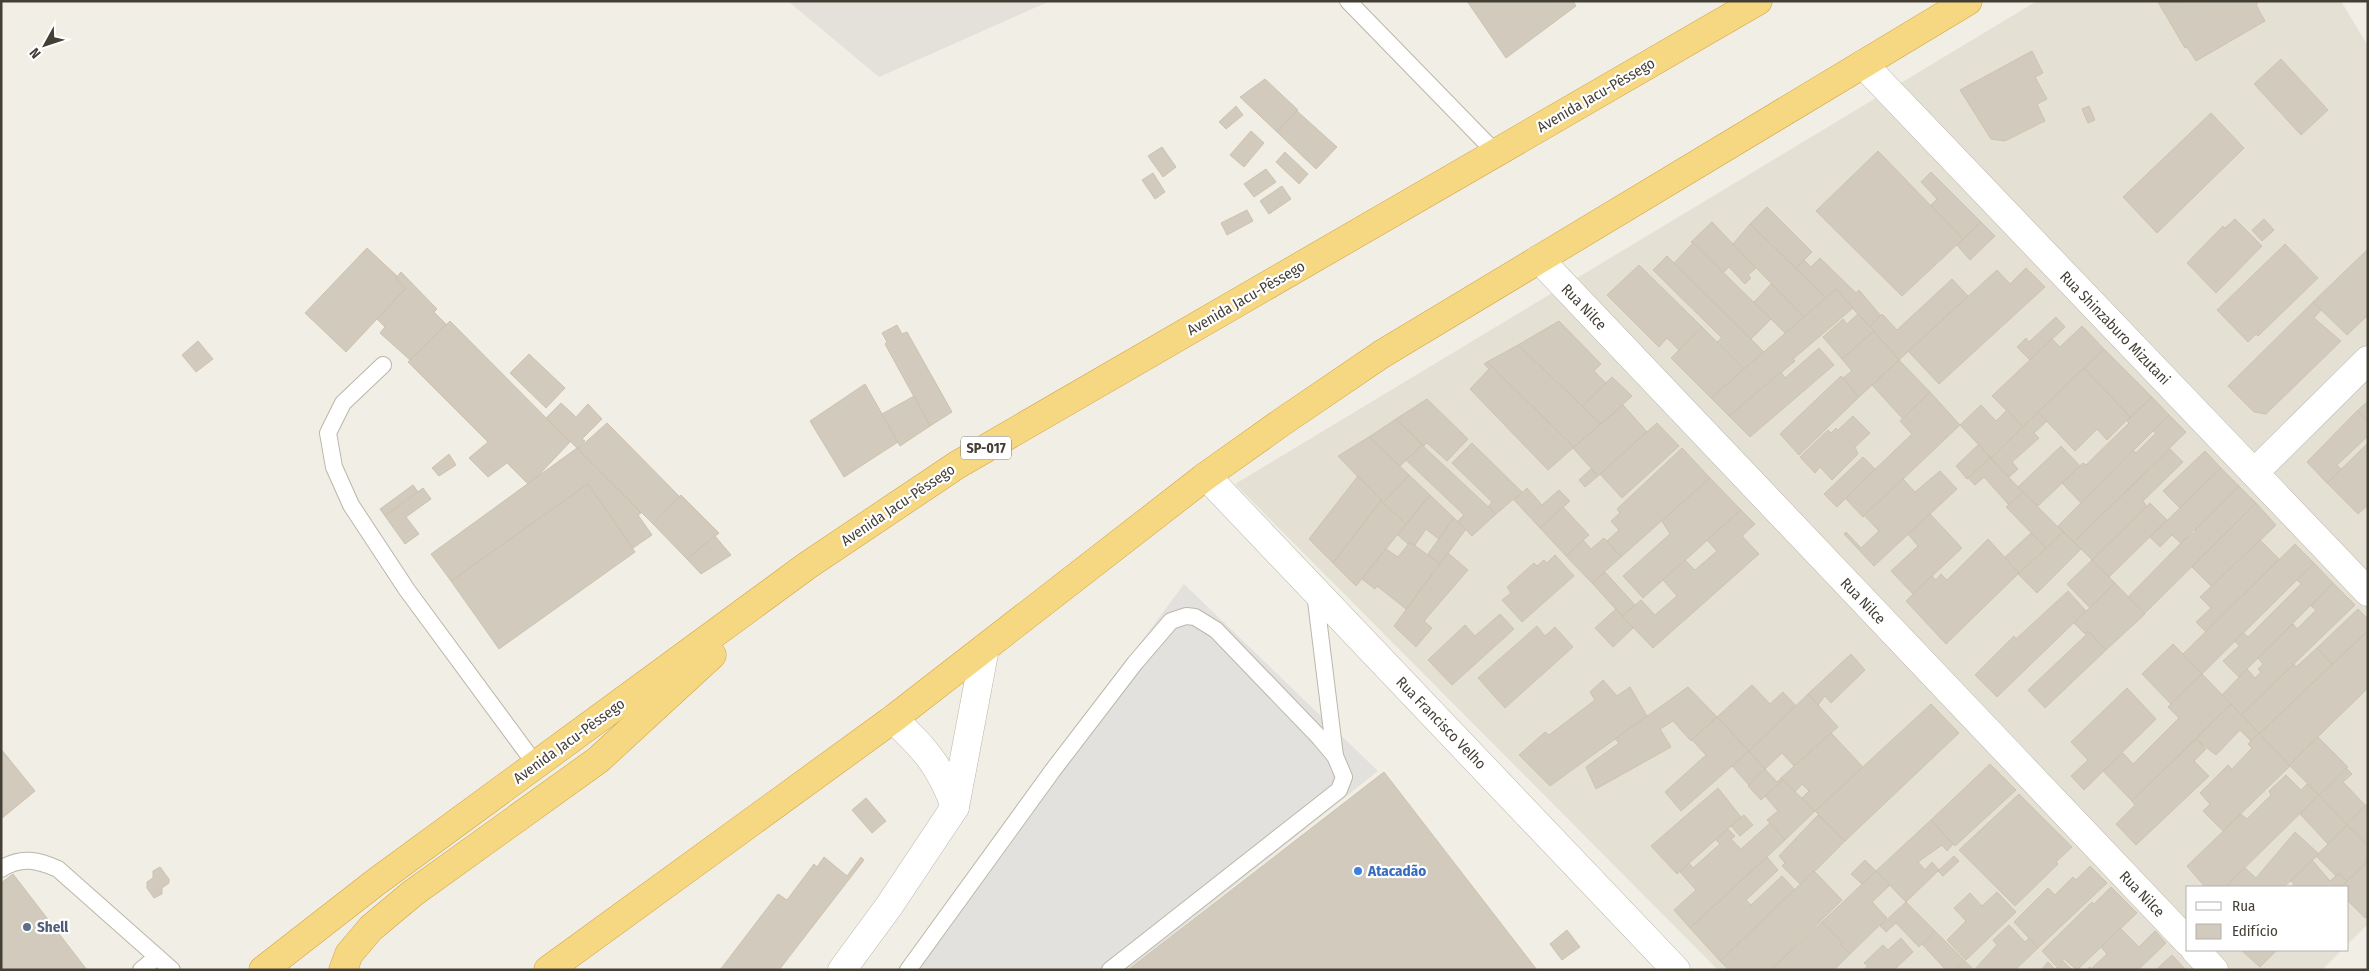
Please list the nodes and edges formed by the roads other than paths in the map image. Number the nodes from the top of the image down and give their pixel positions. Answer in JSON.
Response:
{"nodes":[{"id":1,"x":1348,"y":1,"type":"edge"},
{"id":2,"x":1758,"y":1,"type":"edge"},
{"id":3,"x":1968,"y":1,"type":"edge"},
{"id":4,"x":1863,"y":64,"type":"junction"},
{"id":5,"x":1496,"y":154,"type":"junction"},
{"id":6,"x":1539,"y":259,"type":"junction"},
{"id":7,"x":2368,"y":360,"type":"edge"},
{"id":8,"x":383,"y":365,"type":"dead end"},
{"id":9,"x":2254,"y":473,"type":"junction"},
{"id":10,"x":1206,"y":476,"type":"junction"},
{"id":11,"x":808,"y":565,"type":"junction"},
{"id":12,"x":1315,"y":590,"type":"junction"},
{"id":13,"x":2368,"y":592,"type":"edge"},
{"id":14,"x":985,"y":648,"type":"junction"},
{"id":15,"x":893,"y":719,"type":"junction"},
{"id":16,"x":1335,"y":756,"type":"junction"},
{"id":17,"x":536,"y":765,"type":"junction"},
{"id":18,"x":955,"y":807,"type":"junction"},
{"id":19,"x":1,"y":869,"type":"edge"},
{"id":20,"x":2186,"y":940,"type":"edge"},
{"id":21,"x":2196,"y":951,"type":"edge"},
{"id":22,"x":157,"y":957,"type":"junction"},
{"id":23,"x":141,"y":970,"type":"edge"},
{"id":24,"x":172,"y":970,"type":"edge"},
{"id":25,"x":263,"y":970,"type":"edge"},
{"id":26,"x":343,"y":970,"type":"edge"},
{"id":27,"x":548,"y":970,"type":"edge"},
{"id":28,"x":842,"y":970,"type":"edge"},
{"id":29,"x":908,"y":970,"type":"edge"},
{"id":30,"x":1110,"y":970,"type":"edge"},
{"id":31,"x":1676,"y":970,"type":"edge"},
{"id":32,"x":2214,"y":970,"type":"edge"}],
"edges":[{"from":1,"to":5,"type":"lane"},
{"from":2,"to":5,"type":"highway","name":"Avenida Jacu-Pêssego","number":"SP-017"},
{"from":3,"to":4,"type":"highway"},
{"from":4,"to":6,"type":"highway"},
{"from":4,"to":9,"type":"street","name":"Rua Shinzaburo Mizutani"},
{"from":5,"to":11,"type":"highway","name":"Avenida Jacu-Pêssego","number":"SP-017"},
{"from":6,"to":10,"type":"highway"},
{"from":6,"to":20,"type":"street","name":"Rua Nilce"},
{"from":7,"to":9,"type":"street"},
{"from":8,"to":17,"type":"lane"},
{"from":9,"to":13,"type":"street","name":"Rua Shinzaburo Mizutani"},
{"from":10,"to":12,"type":"street","name":"Rua Francisco Velho"},
{"from":10,"to":14,"type":"highway"},
{"from":11,"to":17,"type":"highway","name":"Avenida Jacu-Pêssego","number":"SP-017"},
{"from":11,"to":26,"type":"highway"},
{"from":12,"to":16,"type":"lane"},
{"from":12,"to":31,"type":"street","name":"Rua Francisco Velho"},
{"from":14,"to":15,"type":"highway"},
{"from":14,"to":18,"type":"street"},
{"from":15,"to":18,"type":"street"},
{"from":15,"to":27,"type":"highway"},
{"from":16,"to":29,"type":"lane"},
{"from":16,"to":30,"type":"lane"},
{"from":17,"to":25,"type":"highway","name":"Avenida Jacu-Pêssego","number":"SP-017"},
{"from":18,"to":28,"type":"street"},
{"from":19,"to":22,"type":"lane"},
{"from":21,"to":32,"type":"street"},
{"from":22,"to":23,"type":"lane"},
{"from":22,"to":24,"type":"lane"}]}
